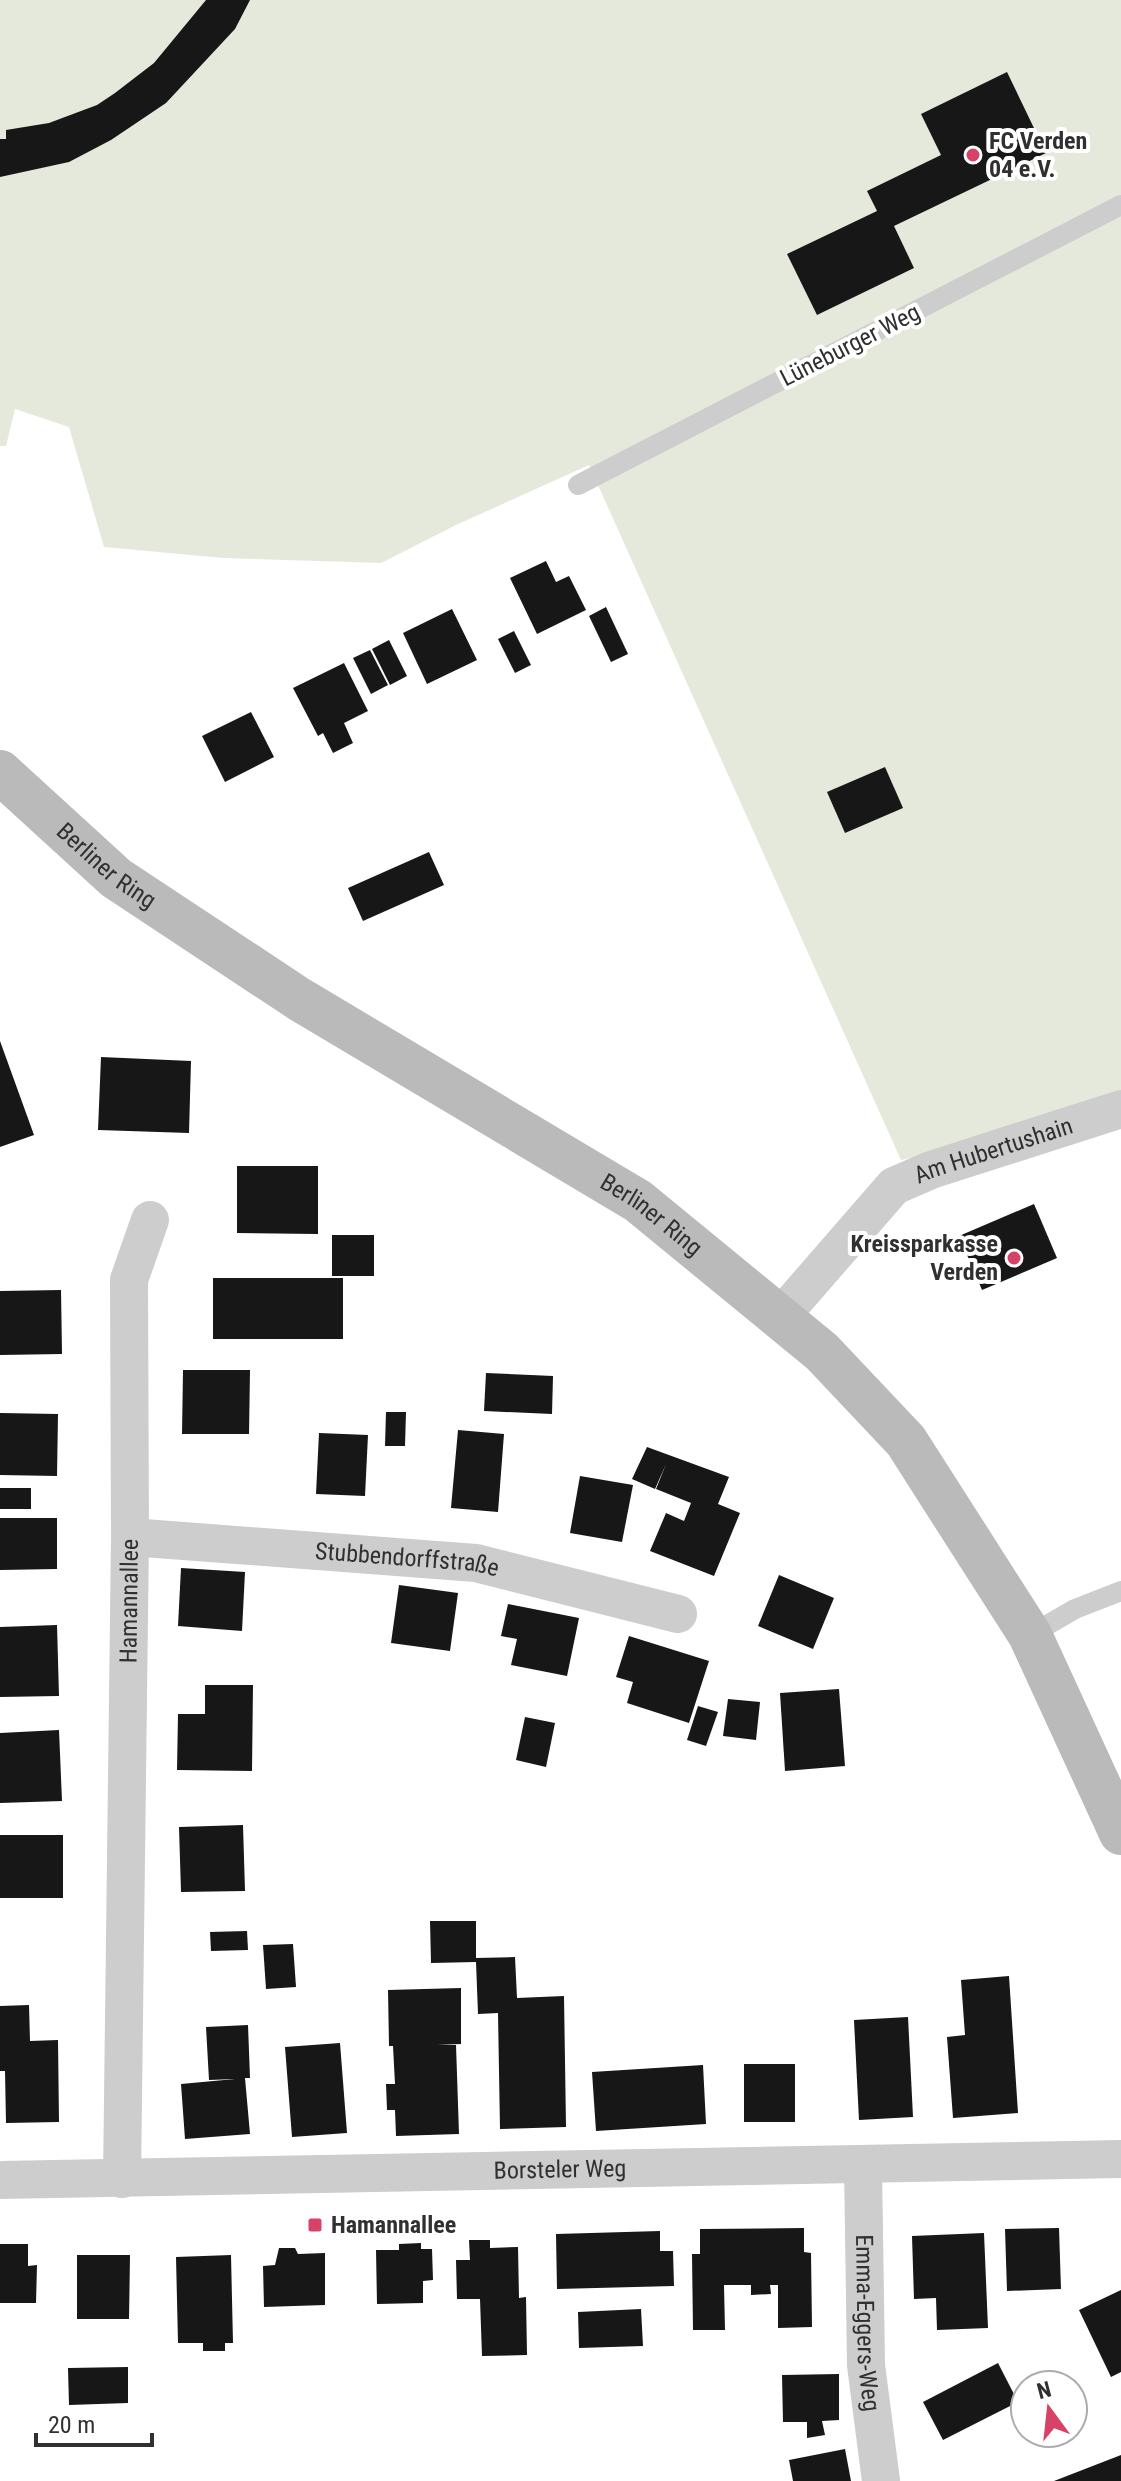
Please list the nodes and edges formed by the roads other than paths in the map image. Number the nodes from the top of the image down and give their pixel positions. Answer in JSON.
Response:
{"nodes":[{"id":1,"x":1121,"y":205,"type":"edge"},
{"id":2,"x":578,"y":485,"type":"dead end"},
{"id":3,"x":0,"y":772,"type":"edge"},
{"id":4,"x":1121,"y":1109,"type":"edge"},
{"id":5,"x":150,"y":1220,"type":"dead end"},
{"id":6,"x":781,"y":1316,"type":"junction"},
{"id":7,"x":130,"y":1537,"type":"junction"},
{"id":8,"x":1121,"y":1591,"type":"edge"},
{"id":9,"x":678,"y":1614,"type":"dead end"},
{"id":10,"x":1030,"y":1635,"type":"junction"},
{"id":11,"x":1121,"y":1833,"type":"edge"},
{"id":12,"x":1121,"y":2159,"type":"edge"},
{"id":13,"x":863,"y":2165,"type":"junction"},
{"id":14,"x":122,"y":2179,"type":"junction"},
{"id":15,"x":0,"y":2180,"type":"edge"},
{"id":16,"x":881,"y":2481,"type":"edge"}],
"edges":[{"from":1,"to":2,"type":"lane","name":"Lüneburger Weg"},
{"from":3,"to":6,"type":"street","name":"Berliner Ring"},
{"from":4,"to":6,"type":"street","name":"Am Hubertushain"},
{"from":5,"to":7,"type":"street","name":"Hamannallee"},
{"from":6,"to":10,"type":"street","name":"Berliner Ring"},
{"from":7,"to":9,"type":"street","name":"Stubbendorffstraße"},
{"from":7,"to":14,"type":"street","name":"Hamannallee"},
{"from":8,"to":10,"type":"lane"},
{"from":10,"to":11,"type":"street","name":"Berliner Ring"},
{"from":12,"to":13,"type":"street","name":"Borsteler Weg"},
{"from":13,"to":14,"type":"street","name":"Borsteler Weg"},
{"from":13,"to":16,"type":"street","name":"Emma-Eggers-Weg"},
{"from":14,"to":15,"type":"street","name":"Borsteler Weg"}]}
